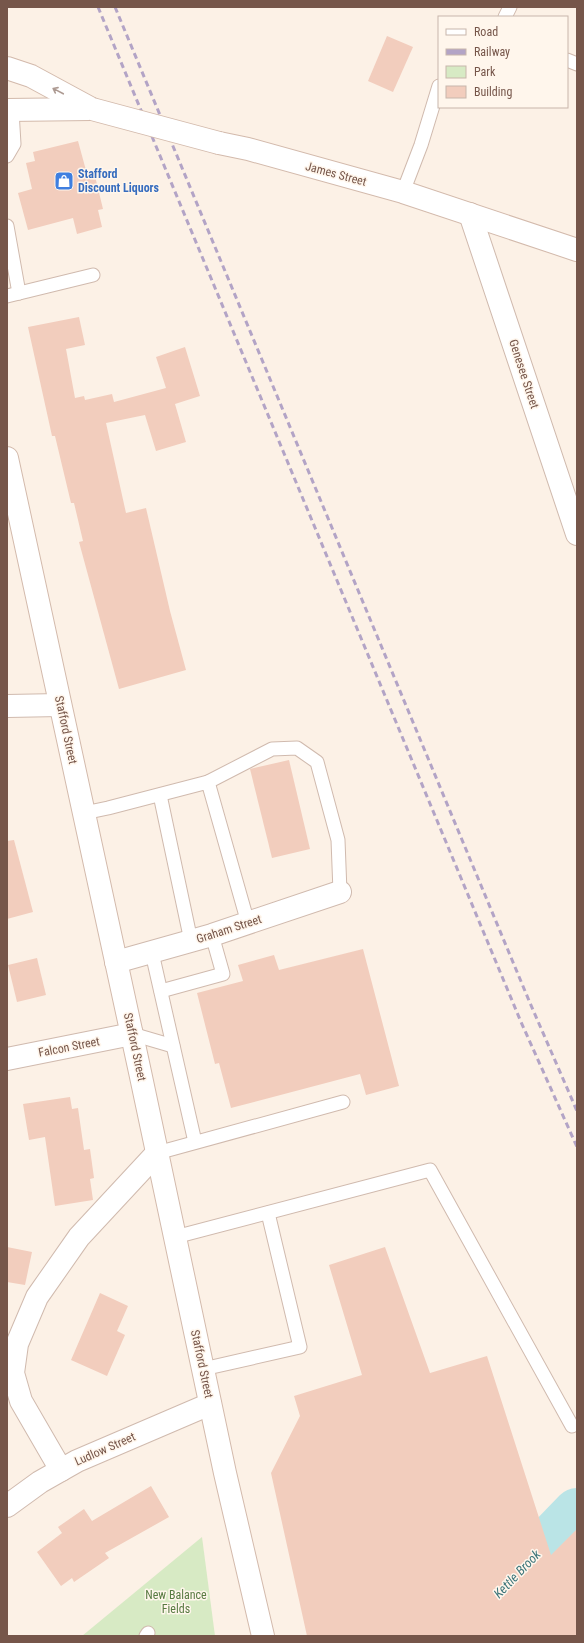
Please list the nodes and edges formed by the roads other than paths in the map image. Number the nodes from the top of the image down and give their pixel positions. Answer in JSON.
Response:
{"nodes":[{"id":1,"x":510,"y":7,"type":"edge"},
{"id":2,"x":506,"y":16,"type":"edge"},
{"id":3,"x":7,"y":68,"type":"edge"},
{"id":4,"x":438,"y":89,"type":"edge"},
{"id":5,"x":92,"y":109,"type":"junction"},
{"id":6,"x":10,"y":111,"type":"edge"},
{"id":7,"x":7,"y":156,"type":"edge"},
{"id":8,"x":403,"y":192,"type":"junction"},
{"id":9,"x":470,"y":214,"type":"junction"},
{"id":10,"x":7,"y":226,"type":"edge"},
{"id":11,"x":577,"y":250,"type":"edge"},
{"id":12,"x":92,"y":275,"type":"dead end"},
{"id":13,"x":13,"y":294,"type":"edge"},
{"id":14,"x":7,"y":458,"type":"edge"},
{"id":15,"x":577,"y":534,"type":"edge"},
{"id":16,"x":60,"y":705,"type":"junction"},
{"id":17,"x":7,"y":706,"type":"edge"},
{"id":18,"x":208,"y":782,"type":"junction"},
{"id":19,"x":160,"y":795,"type":"junction"},
{"id":20,"x":84,"y":813,"type":"junction"},
{"id":21,"x":340,"y":892,"type":"joint"},
{"id":22,"x":248,"y":923,"type":"junction"},
{"id":23,"x":212,"y":935,"type":"junction"},
{"id":24,"x":191,"y":941,"type":"junction"},
{"id":25,"x":152,"y":953,"type":"junction"},
{"id":26,"x":116,"y":962,"type":"junction"},
{"id":27,"x":160,"y":991,"type":"junction"},
{"id":28,"x":132,"y":1034,"type":"junction"},
{"id":29,"x":173,"y":1046,"type":"junction"},
{"id":30,"x":7,"y":1060,"type":"edge"},
{"id":31,"x":343,"y":1102,"type":"dead end"},
{"id":32,"x":195,"y":1142,"type":"junction"},
{"id":33,"x":157,"y":1153,"type":"junction"},
{"id":34,"x":268,"y":1213,"type":"junction"},
{"id":35,"x":175,"y":1238,"type":"junction"},
{"id":36,"x":203,"y":1369,"type":"junction"},
{"id":37,"x":210,"y":1404,"type":"junction"},
{"id":38,"x":572,"y":1426,"type":"dead end"},
{"id":39,"x":61,"y":1470,"type":"junction"},
{"id":40,"x":7,"y":1506,"type":"edge"},
{"id":41,"x":146,"y":1636,"type":"edge"},
{"id":42,"x":149,"y":1636,"type":"edge"},
{"id":43,"x":263,"y":1636,"type":"edge"}],
"edges":[{"from":1,"to":2,"type":"lane"},
{"from":5,"to":3,"type":"main road","name":"James Street","one_way":true},
{"from":4,"to":8,"type":"lane"},
{"from":5,"to":6,"type":"main road","name":"James Street"},
{"from":5,"to":8,"type":"main road","name":"James Street","bridge":true},
{"from":6,"to":7,"type":"lane"},
{"from":8,"to":9,"type":"main road","name":"James Street"},
{"from":9,"to":11,"type":"main road","name":"James Street"},
{"from":9,"to":15,"type":"main road","name":"Genesee Street"},
{"from":10,"to":13,"type":"lane"},
{"from":12,"to":13,"type":"lane"},
{"from":14,"to":16,"type":"main road","name":"Stafford Street"},
{"from":16,"to":17,"type":"main road"},
{"from":16,"to":20,"type":"main road","name":"Stafford Street"},
{"from":18,"to":19,"type":"lane"},
{"from":18,"to":21,"type":"lane"},
{"from":18,"to":22,"type":"lane"},
{"from":19,"to":20,"type":"lane"},
{"from":19,"to":24,"type":"lane"},
{"from":20,"to":26,"type":"main road","name":"Stafford Street"},
{"from":21,"to":22,"type":"main road","name":"Graham Street"},
{"from":22,"to":23,"type":"main road","name":"Graham Street"},
{"from":23,"to":24,"type":"main road","name":"Graham Street"},
{"from":23,"to":27,"type":"lane"},
{"from":24,"to":25,"type":"main road","name":"Graham Street"},
{"from":25,"to":26,"type":"main road","name":"Graham Street"},
{"from":25,"to":27,"type":"lane"},
{"from":26,"to":28,"type":"main road","name":"Stafford Street"},
{"from":27,"to":29,"type":"lane"},
{"from":28,"to":29,"type":"lane"},
{"from":28,"to":30,"type":"main road","name":"Falcon Street"},
{"from":28,"to":33,"type":"main road","name":"Stafford Street"},
{"from":29,"to":32,"type":"lane"},
{"from":31,"to":32,"type":"lane"},
{"from":32,"to":33,"type":"lane"},
{"from":33,"to":35,"type":"main road","name":"Stafford Street"},
{"from":33,"to":39,"type":"main road"},
{"from":34,"to":35,"type":"lane"},
{"from":34,"to":36,"type":"lane"},
{"from":34,"to":38,"type":"lane"},
{"from":35,"to":36,"type":"main road","name":"Stafford Street"},
{"from":36,"to":37,"type":"main road","name":"Stafford Street"},
{"from":37,"to":39,"type":"main road","name":"Ludlow Street"},
{"from":37,"to":43,"type":"main road","name":"Stafford Street"},
{"from":39,"to":40,"type":"main road","name":"Ludlow Street"},
{"from":41,"to":42,"type":"lane"}]}
